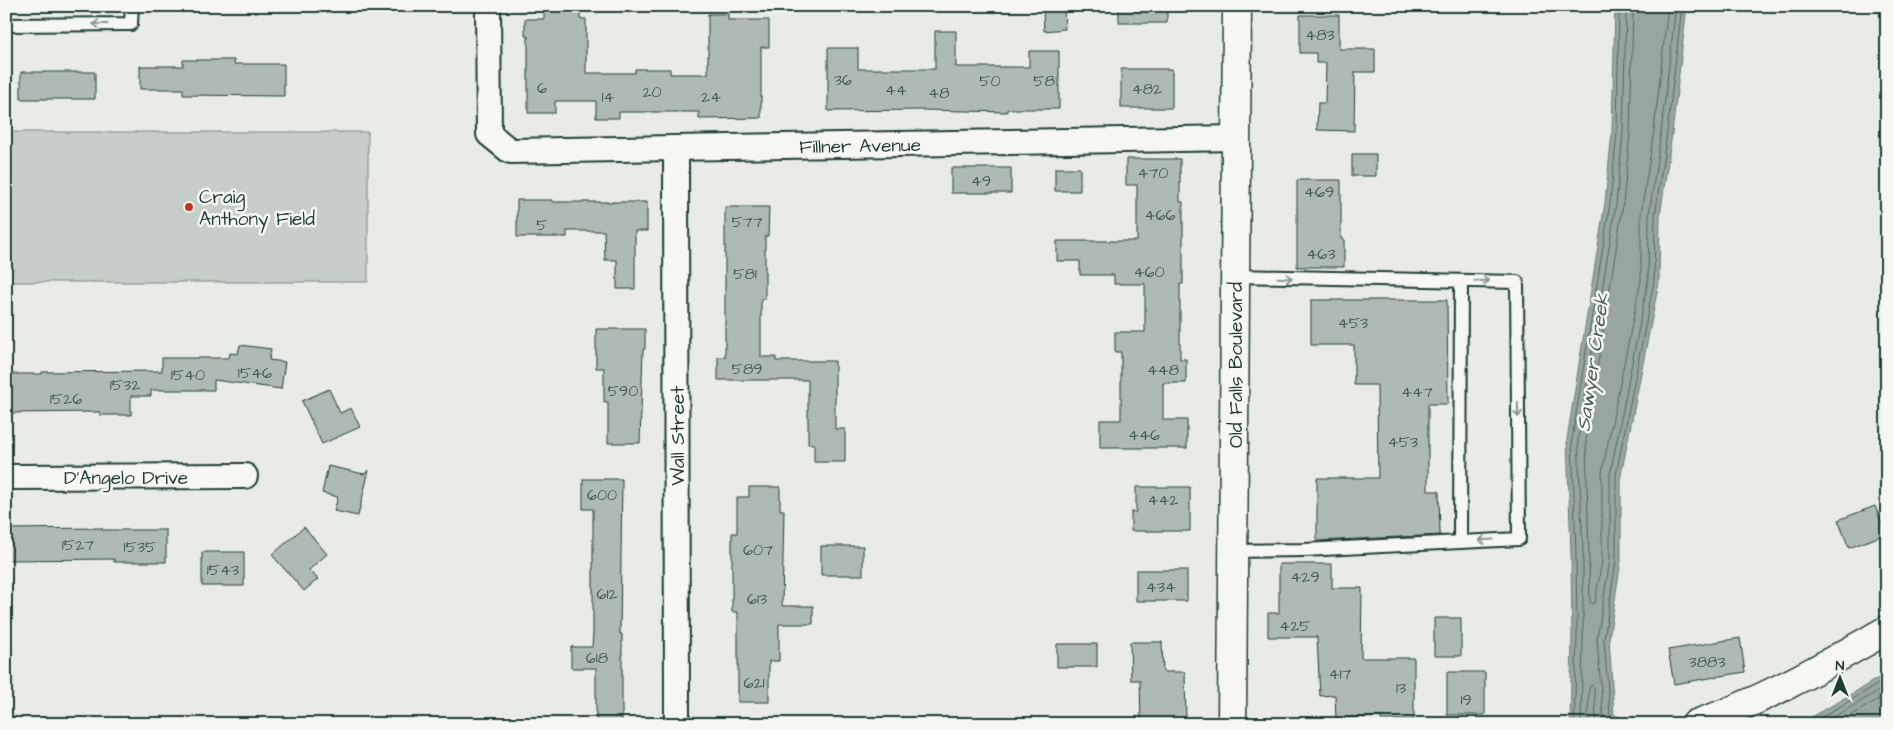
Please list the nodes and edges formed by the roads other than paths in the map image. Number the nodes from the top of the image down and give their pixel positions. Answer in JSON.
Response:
{"nodes":[{"id":1,"x":132,"y":6,"type":"edge"},
{"id":2,"x":488,"y":6,"type":"edge"},
{"id":3,"x":1237,"y":6,"type":"edge"},
{"id":4,"x":6,"y":25,"type":"edge"},
{"id":5,"x":1237,"y":138,"type":"junction"},
{"id":6,"x":676,"y":148,"type":"junction"},
{"id":7,"x":1236,"y":276,"type":"junction"},
{"id":8,"x":1461,"y":281,"type":"junction"},
{"id":9,"x":245,"y":476,"type":"dead end"},
{"id":10,"x":6,"y":477,"type":"edge"},
{"id":11,"x":1460,"y":542,"type":"junction"},
{"id":12,"x":1234,"y":551,"type":"junction"},
{"id":13,"x":1887,"y":630,"type":"edge"},
{"id":14,"x":677,"y":724,"type":"edge"},
{"id":15,"x":1232,"y":724,"type":"edge"},
{"id":16,"x":1696,"y":724,"type":"edge"}],
"edges":[{"from":1,"to":4,"type":"lane","one_way":true},
{"from":2,"to":6,"type":"street","name":"Fillner Avenue"},
{"from":3,"to":5,"type":"street","name":"Old Falls Boulevard"},
{"from":5,"to":6,"type":"street","name":"Fillner Avenue"},
{"from":5,"to":7,"type":"street","name":"Old Falls Boulevard"},
{"from":6,"to":14,"type":"street","name":"Wall Street"},
{"from":7,"to":8,"type":"lane","one_way":true},
{"from":7,"to":12,"type":"street","name":"Old Falls Boulevard"},
{"from":8,"to":11,"type":"lane"},
{"from":8,"to":11,"type":"lane","one_way":true},
{"from":9,"to":10,"type":"street","name":"D'Angelo Drive"},
{"from":11,"to":12,"type":"lane"},
{"from":12,"to":15,"type":"street","name":"Old Falls Boulevard"},
{"from":13,"to":16,"type":"street"}]}
